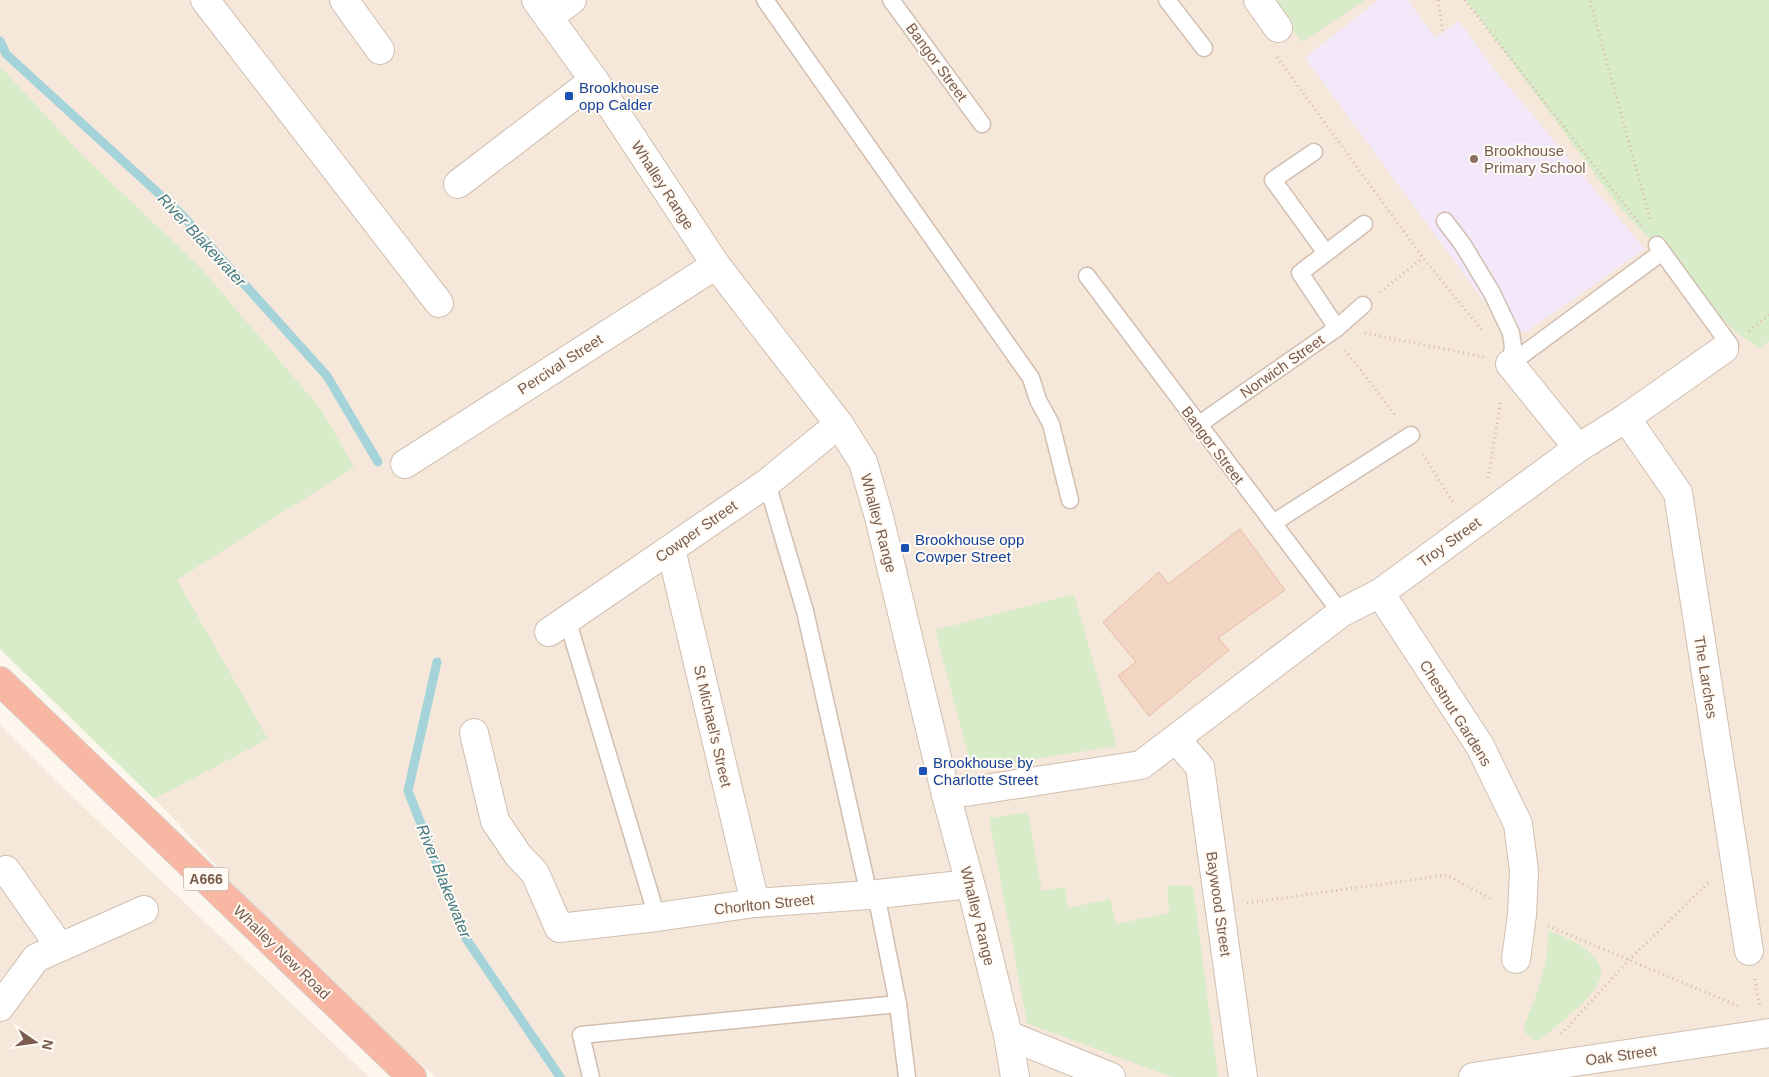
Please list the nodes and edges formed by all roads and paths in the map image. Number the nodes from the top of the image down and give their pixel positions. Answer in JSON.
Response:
{"nodes":[{"id":1,"x":205,"y":0,"type":"edge"},
{"id":2,"x":344,"y":0,"type":"edge"},
{"id":3,"x":572,"y":0,"type":"edge"},
{"id":4,"x":765,"y":0,"type":"edge"},
{"id":5,"x":891,"y":0,"type":"edge"},
{"id":6,"x":1166,"y":0,"type":"edge"},
{"id":7,"x":1258,"y":0,"type":"edge"},
{"id":8,"x":1438,"y":0,"type":"edge"},
{"id":9,"x":1465,"y":0,"type":"edge"},
{"id":10,"x":1590,"y":1,"type":"edge"},
{"id":11,"x":543,"y":8,"type":"edge"},
{"id":12,"x":1278,"y":28,"type":"joint"},
{"id":13,"x":1443,"y":32,"type":"dead end"},
{"id":14,"x":1204,"y":48,"type":"dead end"},
{"id":15,"x":380,"y":50,"type":"dead end"},
{"id":16,"x":594,"y":80,"type":"junction"},
{"id":17,"x":982,"y":124,"type":"dead end"},
{"id":18,"x":1314,"y":152,"type":"dead end"},
{"id":19,"x":458,"y":184,"type":"dead end"},
{"id":20,"x":1445,"y":220,"type":"dead end"},
{"id":21,"x":1364,"y":224,"type":"dead end"},
{"id":22,"x":1660,"y":248,"type":"junction"},
{"id":23,"x":1326,"y":253,"type":"junction"},
{"id":24,"x":1423,"y":258,"type":"junction"},
{"id":25,"x":716,"y":265,"type":"junction"},
{"id":26,"x":1086,"y":276,"type":"dead end"},
{"id":27,"x":439,"y":303,"type":"dead end"},
{"id":28,"x":1363,"y":305,"type":"joint"},
{"id":29,"x":1338,"y":328,"type":"junction"},
{"id":30,"x":1482,"y":330,"type":"dead end"},
{"id":31,"x":1727,"y":347,"type":"joint"},
{"id":32,"x":1509,"y":363,"type":"junction"},
{"id":33,"x":1626,"y":418,"type":"junction"},
{"id":34,"x":839,"y":424,"type":"junction"},
{"id":35,"x":1198,"y":425,"type":"junction"},
{"id":36,"x":1411,"y":435,"type":"dead end"},
{"id":37,"x":1578,"y":448,"type":"junction"},
{"id":38,"x":405,"y":464,"type":"dead end"},
{"id":39,"x":767,"y":483,"type":"junction"},
{"id":40,"x":1070,"y":500,"type":"dead end"},
{"id":41,"x":1481,"y":519,"type":"junction"},
{"id":42,"x":1272,"y":524,"type":"junction"},
{"id":43,"x":671,"y":549,"type":"junction"},
{"id":44,"x":1380,"y":593,"type":"junction"},
{"id":45,"x":1340,"y":613,"type":"junction"},
{"id":46,"x":558,"y":626,"type":"joint"},
{"id":47,"x":0,"y":681,"type":"edge"},
{"id":48,"x":474,"y":733,"type":"dead end"},
{"id":49,"x":1176,"y":739,"type":"junction"},
{"id":50,"x":946,"y":795,"type":"junction"},
{"id":51,"x":1734,"y":858,"type":"junction"},
{"id":52,"x":6,"y":870,"type":"dead end"},
{"id":53,"x":970,"y":884,"type":"junction"},
{"id":54,"x":873,"y":894,"type":"junction"},
{"id":55,"x":755,"y":903,"type":"junction"},
{"id":56,"x":144,"y":910,"type":"dead end"},
{"id":57,"x":657,"y":917,"type":"junction"},
{"id":58,"x":60,"y":948,"type":"junction"},
{"id":59,"x":1749,"y":951,"type":"joint"},
{"id":60,"x":1516,"y":960,"type":"dead end"},
{"id":61,"x":898,"y":1004,"type":"junction"},
{"id":62,"x":0,"y":1007,"type":"edge"},
{"id":63,"x":1767,"y":1033,"type":"edge"},
{"id":64,"x":1008,"y":1035,"type":"junction"},
{"id":65,"x":1556,"y":1040,"type":"dead end"},
{"id":66,"x":1580,"y":1069,"type":"edge"},
{"id":67,"x":412,"y":1077,"type":"edge"},
{"id":68,"x":591,"y":1077,"type":"edge"},
{"id":69,"x":907,"y":1077,"type":"edge"},
{"id":70,"x":1015,"y":1077,"type":"edge"},
{"id":71,"x":1111,"y":1077,"type":"edge"},
{"id":72,"x":1243,"y":1077,"type":"edge"},
{"id":73,"x":1474,"y":1077,"type":"edge"}],
"edges":[{"from":1,"to":27,"type":"street"},
{"from":2,"to":15,"type":"street"},
{"from":3,"to":11,"type":"street"},
{"from":4,"to":40,"type":"lane"},
{"from":5,"to":17,"type":"lane","name":"Bangor Street"},
{"from":6,"to":14,"type":"lane"},
{"from":7,"to":12,"type":"street"},
{"from":8,"to":13,"type":"path"},
{"from":9,"to":22,"type":"path"},
{"from":10,"to":22,"type":"path"},
{"from":11,"to":16,"type":"street","name":"Whalley Range"},
{"from":12,"to":24,"type":"path"},
{"from":16,"to":19,"type":"street"},
{"from":16,"to":25,"type":"street","name":"Whalley Range"},
{"from":18,"to":23,"type":"lane"},
{"from":20,"to":32,"type":"lane"},
{"from":21,"to":23,"type":"lane"},
{"from":22,"to":31,"type":"lane"},
{"from":22,"to":32,"type":"lane"},
{"from":23,"to":29,"type":"lane"},
{"from":24,"to":28,"type":"path"},
{"from":24,"to":30,"type":"path"},
{"from":25,"to":34,"type":"street","name":"Whalley Range"},
{"from":25,"to":38,"type":"street","name":"Percival Street"},
{"from":26,"to":35,"type":"lane","name":"Bangor Street"},
{"from":28,"to":29,"type":"lane","name":"Norwich Street"},
{"from":29,"to":32,"type":"path"},
{"from":29,"to":35,"type":"lane","name":"Norwich Street"},
{"from":31,"to":33,"type":"street","name":"Troy Street"},
{"from":32,"to":37,"type":"street"},
{"from":32,"to":41,"type":"path"},
{"from":33,"to":37,"type":"street","name":"Troy Street"},
{"from":33,"to":51,"type":"street","name":"The Larches"},
{"from":34,"to":39,"type":"street","name":"Cowper Street"},
{"from":34,"to":50,"type":"street","name":"Whalley Range"},
{"from":35,"to":42,"type":"lane","name":"Bangor Street"},
{"from":36,"to":42,"type":"lane"},
{"from":37,"to":41,"type":"street","name":"Troy Street"},
{"from":39,"to":43,"type":"street","name":"Cowper Street"},
{"from":39,"to":54,"type":"lane"},
{"from":41,"to":44,"type":"street","name":"Troy Street"},
{"from":42,"to":45,"type":"lane","name":"Bangor Street"},
{"from":43,"to":46,"type":"street","name":"Cowper Street"},
{"from":43,"to":55,"type":"street","name":"St Michael's Street"},
{"from":44,"to":45,"type":"street","name":"Troy Street"},
{"from":44,"to":60,"type":"street","name":"Chestnut Gardens"},
{"from":45,"to":49,"type":"street","name":"Troy Street"},
{"from":46,"to":57,"type":"lane"},
{"from":47,"to":67,"type":"highway","name":"Whalley New Road","number":"A666"},
{"from":48,"to":57,"type":"street","name":"Chorlton Street"},
{"from":49,"to":50,"type":"street","name":"Troy Street"},
{"from":49,"to":72,"type":"street","name":"Baywood Street"},
{"from":50,"to":53,"type":"street","name":"Whalley Range"},
{"from":51,"to":59,"type":"street","name":"The Larches"},
{"from":51,"to":65,"type":"path"},
{"from":52,"to":58,"type":"street"},
{"from":53,"to":54,"type":"street","name":"Chorlton Street"},
{"from":53,"to":64,"type":"street","name":"Whalley Range"},
{"from":54,"to":55,"type":"street","name":"Chorlton Street"},
{"from":54,"to":61,"type":"lane"},
{"from":55,"to":57,"type":"street","name":"Chorlton Street"},
{"from":56,"to":58,"type":"street"},
{"from":58,"to":62,"type":"street"},
{"from":59,"to":63,"type":"path"},
{"from":61,"to":68,"type":"lane"},
{"from":61,"to":69,"type":"lane"},
{"from":63,"to":66,"type":"street","name":"Oak Street"},
{"from":64,"to":70,"type":"street","name":"Whalley Range"},
{"from":64,"to":71,"type":"street"},
{"from":66,"to":73,"type":"street","name":"Oak Street"}]}
